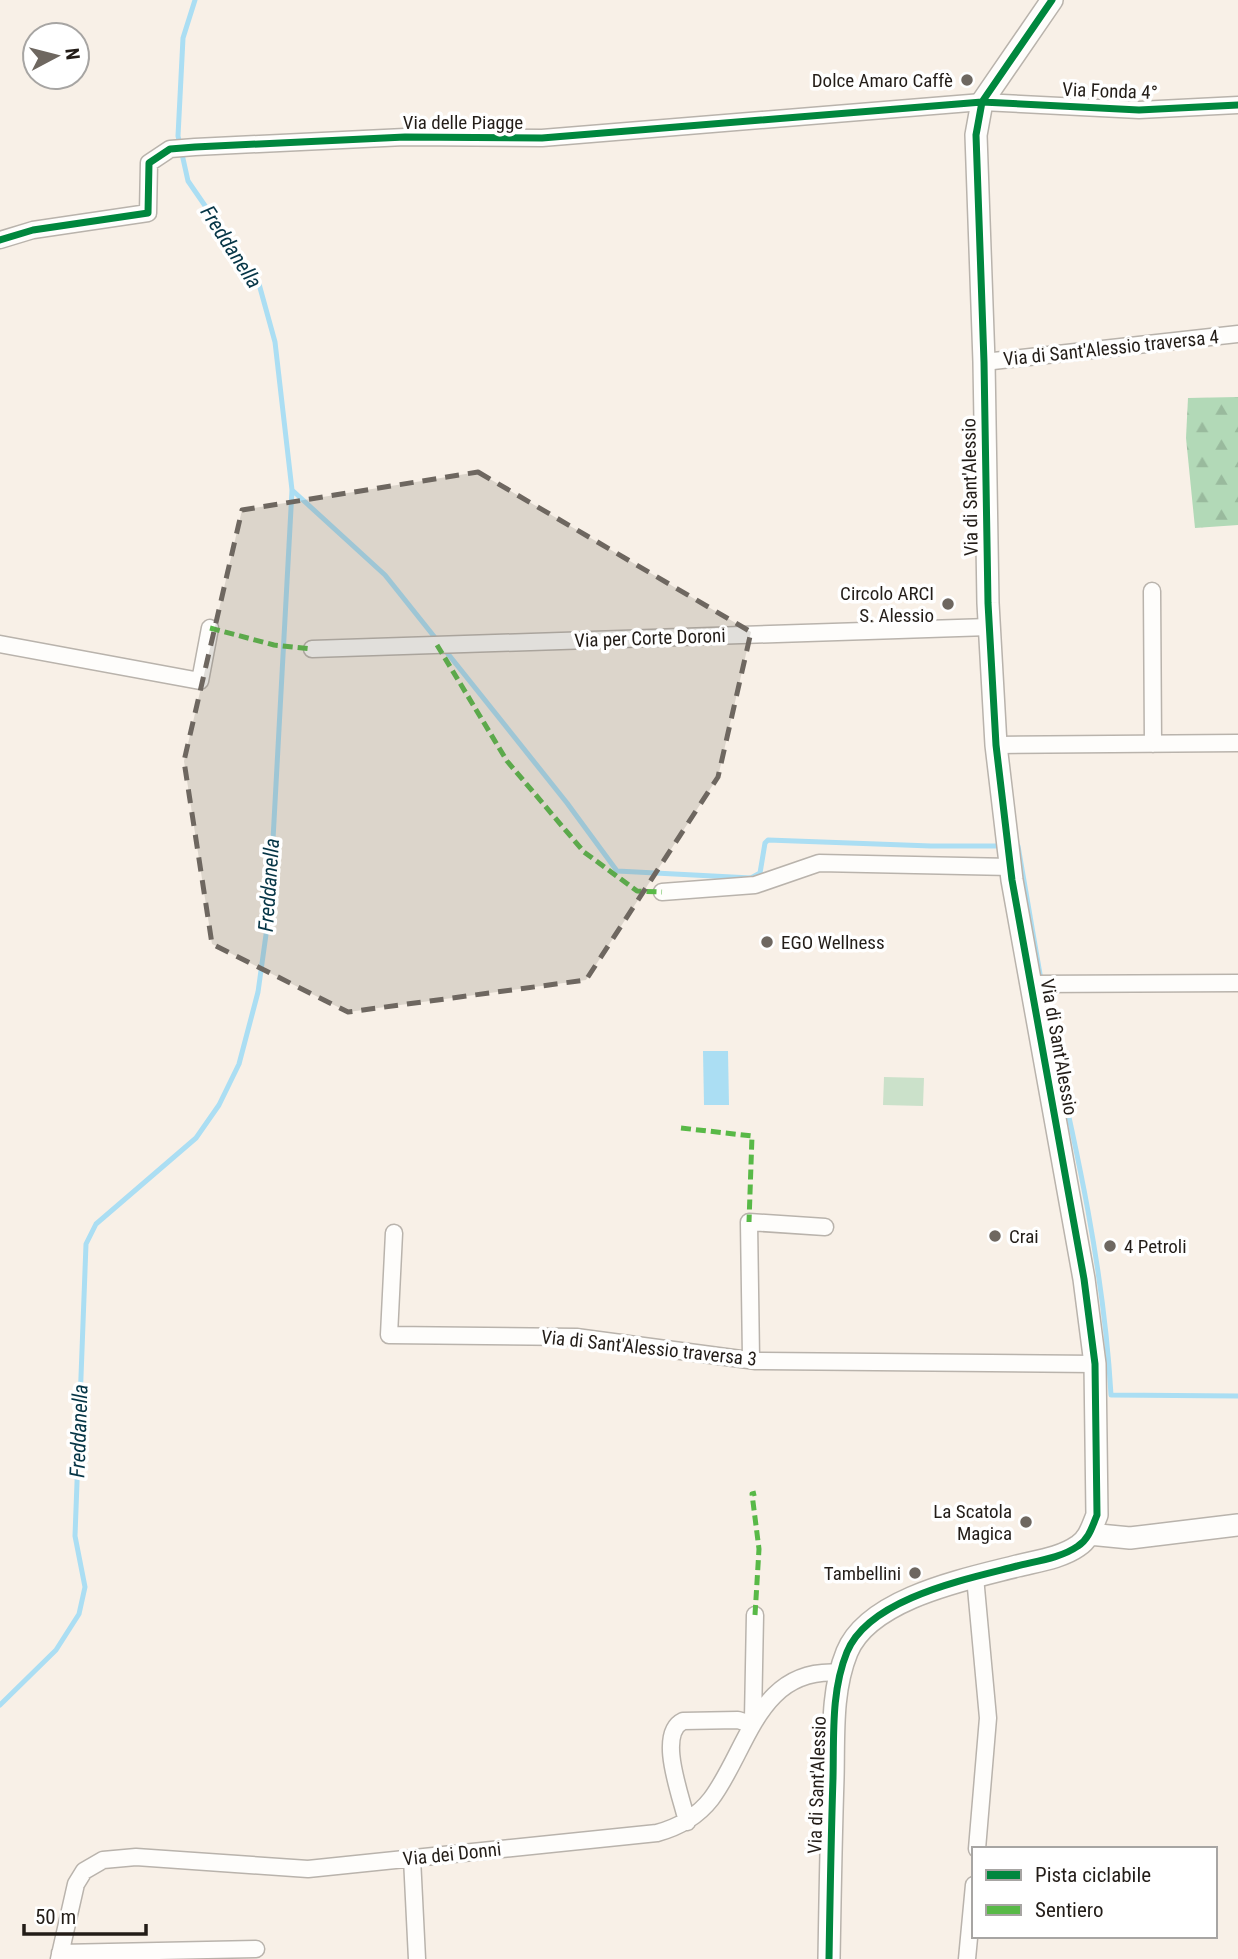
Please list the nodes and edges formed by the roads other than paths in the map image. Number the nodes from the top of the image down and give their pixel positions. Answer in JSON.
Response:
{"nodes":[{"id":1,"x":1052,"y":0,"type":"edge"},
{"id":2,"x":982,"y":102,"type":"junction"},
{"id":3,"x":1238,"y":105,"type":"edge"},
{"id":4,"x":0,"y":240,"type":"edge"},
{"id":5,"x":1238,"y":334,"type":"edge"},
{"id":6,"x":984,"y":362,"type":"junction"},
{"id":7,"x":1152,"y":591,"type":"dead end"},
{"id":8,"x":989,"y":627,"type":"junction"},
{"id":9,"x":210,"y":628,"type":"dead end"},
{"id":10,"x":0,"y":644,"type":"edge"},
{"id":11,"x":312,"y":649,"type":"dead end"},
{"id":12,"x":1238,"y":743,"type":"edge"},
{"id":13,"x":1153,"y":744,"type":"junction"},
{"id":14,"x":996,"y":745,"type":"junction"},
{"id":15,"x":1011,"y":867,"type":"junction"},
{"id":16,"x":662,"y":892,"type":"dead end"},
{"id":17,"x":1238,"y":983,"type":"edge"},
{"id":18,"x":1038,"y":984,"type":"junction"},
{"id":19,"x":825,"y":1227,"type":"dead end"},
{"id":20,"x":394,"y":1233,"type":"dead end"},
{"id":21,"x":751,"y":1358,"type":"junction"},
{"id":22,"x":1095,"y":1364,"type":"junction"},
{"id":23,"x":1238,"y":1525,"type":"edge"},
{"id":24,"x":1089,"y":1534,"type":"junction"},
{"id":25,"x":975,"y":1577,"type":"junction"},
{"id":26,"x":755,"y":1615,"type":"dead end"},
{"id":27,"x":840,"y":1673,"type":"junction"},
{"id":28,"x":752,"y":1721,"type":"junction"},
{"id":29,"x":687,"y":1822,"type":"junction"},
{"id":30,"x":977,"y":1847,"type":"edge"},
{"id":31,"x":412,"y":1858,"type":"junction"},
{"id":32,"x":972,"y":1906,"type":"edge"},
{"id":33,"x":256,"y":1949,"type":"dead end"},
{"id":34,"x":60,"y":1956,"type":"edge"},
{"id":35,"x":417,"y":1959,"type":"edge"},
{"id":36,"x":829,"y":1959,"type":"edge"},
{"id":37,"x":967,"y":1959,"type":"edge"}],
"edges":[{"from":1,"to":2,"type":"street","name":"Via di Sant'Alessio"},
{"from":2,"to":3,"type":"street","name":"Via Fonda 4°"},
{"from":2,"to":4,"type":"street","name":"Via delle Piagge"},
{"from":2,"to":6,"type":"street","name":"Via di Sant'Alessio"},
{"from":5,"to":6,"type":"street","name":"Via di Sant'Alessio traversa 4"},
{"from":6,"to":8,"type":"street","name":"Via di Sant'Alessio"},
{"from":7,"to":13,"type":"street"},
{"from":8,"to":11,"type":"street","name":"Via per Corte Doroni"},
{"from":8,"to":14,"type":"street","name":"Via di Sant'Alessio"},
{"from":9,"to":10,"type":"street"},
{"from":12,"to":13,"type":"street"},
{"from":13,"to":14,"type":"street"},
{"from":14,"to":15,"type":"street","name":"Via di Sant'Alessio"},
{"from":15,"to":16,"type":"street"},
{"from":15,"to":18,"type":"street","name":"Via di Sant'Alessio"},
{"from":17,"to":18,"type":"street"},
{"from":18,"to":22,"type":"street","name":"Via di Sant'Alessio"},
{"from":19,"to":21,"type":"street"},
{"from":20,"to":21,"type":"street","name":"Via di Sant'Alessio traversa 3"},
{"from":21,"to":22,"type":"street","name":"Via di Sant'Alessio traversa 3"},
{"from":22,"to":24,"type":"street","name":"Via di Sant'Alessio"},
{"from":23,"to":24,"type":"street"},
{"from":24,"to":25,"type":"street","name":"Via di Sant'Alessio"},
{"from":25,"to":27,"type":"street","name":"Via di Sant'Alessio"},
{"from":25,"to":30,"type":"street"},
{"from":26,"to":28,"type":"street"},
{"from":27,"to":28,"type":"street","name":"Via dei Donni"},
{"from":27,"to":36,"type":"street","name":"Via di Sant'Alessio"},
{"from":28,"to":29,"type":"street","name":"Via dei Donni"},
{"from":28,"to":29,"type":"street"},
{"from":29,"to":31,"type":"street","name":"Via dei Donni"},
{"from":31,"to":34,"type":"street","name":"Via dei Donni"},
{"from":31,"to":35,"type":"street"},
{"from":32,"to":37,"type":"street"},
{"from":33,"to":34,"type":"street"}]}
